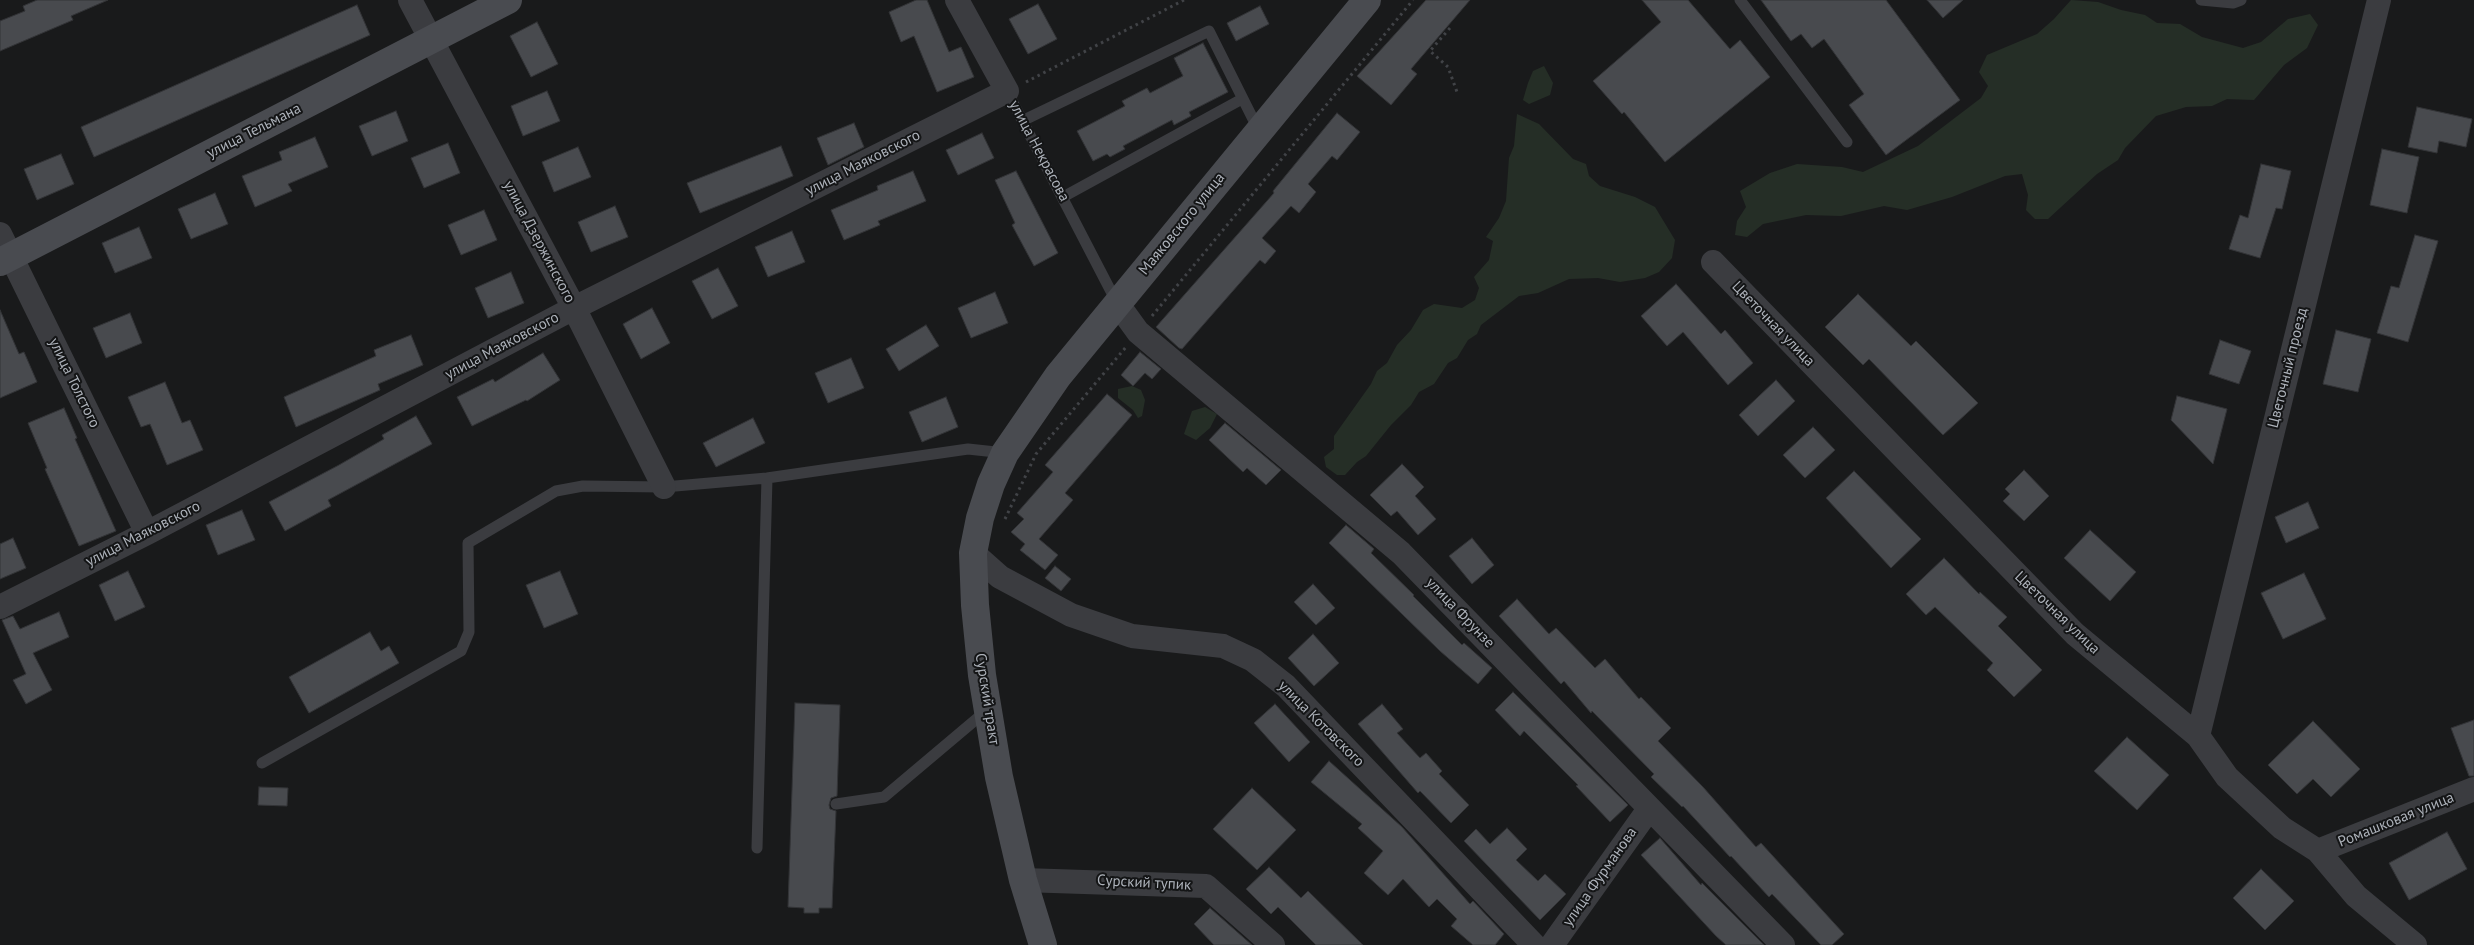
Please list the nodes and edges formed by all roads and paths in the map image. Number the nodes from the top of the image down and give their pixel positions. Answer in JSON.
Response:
{"nodes":[{"id":1,"x":410,"y":0,"type":"edge"},
{"id":2,"x":508,"y":0,"type":"edge"},
{"id":3,"x":957,"y":0,"type":"edge"},
{"id":4,"x":1184,"y":0,"type":"edge"},
{"id":5,"x":1367,"y":0,"type":"edge"},
{"id":6,"x":1413,"y":0,"type":"edge"},
{"id":7,"x":1740,"y":0,"type":"edge"},
{"id":8,"x":2241,"y":0,"type":"edge"},
{"id":9,"x":2379,"y":0,"type":"edge"},
{"id":10,"x":2206,"y":1,"type":"edge"},
{"id":11,"x":1450,"y":28,"type":"dead end"},
{"id":12,"x":432,"y":39,"type":"junction"},
{"id":13,"x":1008,"y":91,"type":"junction"},
{"id":14,"x":1457,"y":92,"type":"dead end"},
{"id":15,"x":1242,"y":99,"type":"junction"},
{"id":16,"x":1024,"y":120,"type":"junction"},
{"id":17,"x":1258,"y":131,"type":"junction"},
{"id":18,"x":1847,"y":142,"type":"dead end"},
{"id":19,"x":1063,"y":197,"type":"junction"},
{"id":20,"x":4,"y":251,"type":"edge"},
{"id":21,"x":1713,"y":262,"type":"dead end"},
{"id":22,"x":1117,"y":303,"type":"junction"},
{"id":23,"x":574,"y":308,"type":"junction"},
{"id":24,"x":1138,"y":332,"type":"junction"},
{"id":25,"x":1005,"y":453,"type":"junction"},
{"id":26,"x":767,"y":478,"type":"junction"},
{"id":27,"x":664,"y":487,"type":"junction"},
{"id":28,"x":1000,"y":524,"type":"dead end"},
{"id":29,"x":146,"y":533,"type":"junction"},
{"id":30,"x":974,"y":553,"type":"junction"},
{"id":31,"x":0,"y":607,"type":"edge"},
{"id":32,"x":988,"y":710,"type":"junction"},
{"id":33,"x":2198,"y":736,"type":"junction"},
{"id":34,"x":262,"y":763,"type":"dead end"},
{"id":35,"x":2474,"y":789,"type":"edge"},
{"id":36,"x":836,"y":804,"type":"dead end"},
{"id":37,"x":1649,"y":809,"type":"junction"},
{"id":38,"x":757,"y":848,"type":"dead end"},
{"id":39,"x":2318,"y":851,"type":"junction"},
{"id":40,"x":1023,"y":880,"type":"junction"},
{"id":41,"x":1043,"y":945,"type":"edge"},
{"id":42,"x":1273,"y":945,"type":"edge"},
{"id":43,"x":1534,"y":945,"type":"edge"},
{"id":44,"x":1552,"y":945,"type":"edge"},
{"id":45,"x":1783,"y":945,"type":"edge"},
{"id":46,"x":2415,"y":945,"type":"edge"}],
"edges":[{"from":1,"to":12,"type":"street","name":"улица Дзержинского"},
{"from":2,"to":12,"type":"street","name":"улица Тельмана"},
{"from":3,"to":13,"type":"street","name":"улица Некрасова"},
{"from":4,"to":13,"type":"path"},
{"from":5,"to":17,"type":"street","name":"Маяковского улица"},
{"from":6,"to":24,"type":"path"},
{"from":7,"to":18,"type":"lane"},
{"from":8,"to":10,"type":"lane"},
{"from":9,"to":33,"type":"street","name":"Цветочный проезд"},
{"from":11,"to":14,"type":"path"},
{"from":12,"to":20,"type":"street","name":"улица Тельмана"},
{"from":12,"to":23,"type":"street","name":"улица Дзержинского"},
{"from":13,"to":16,"type":"lane","name":"улица Некрасова"},
{"from":13,"to":23,"type":"street","name":"улица Маяковского"},
{"from":15,"to":16,"type":"lane"},
{"from":15,"to":17,"type":"lane"},
{"from":15,"to":19,"type":"lane"},
{"from":16,"to":19,"type":"lane","name":"улица Некрасова"},
{"from":17,"to":22,"type":"street","name":"Маяковского улица"},
{"from":19,"to":22,"type":"lane","name":"улица Некрасова"},
{"from":20,"to":29,"type":"street","name":"улица Толстого"},
{"from":21,"to":33,"type":"street","name":"Цветочная улица"},
{"from":22,"to":24,"type":"street","name":"улица Фрунзе"},
{"from":22,"to":25,"type":"street","name":"Маяковского улица"},
{"from":23,"to":27,"type":"street","name":"улица Дзержинского"},
{"from":23,"to":29,"type":"street","name":"улица Маяковского"},
{"from":24,"to":28,"type":"path"},
{"from":24,"to":37,"type":"street","name":"улица Фрунзе"},
{"from":25,"to":26,"type":"lane"},
{"from":25,"to":30,"type":"street","name":"Сурский тракт"},
{"from":26,"to":27,"type":"lane"},
{"from":26,"to":38,"type":"lane"},
{"from":27,"to":34,"type":"lane"},
{"from":29,"to":31,"type":"street","name":"улица Маяковского"},
{"from":30,"to":32,"type":"street","name":"Сурский тракт"},
{"from":30,"to":43,"type":"street","name":"улица Котовского"},
{"from":32,"to":36,"type":"lane"},
{"from":32,"to":40,"type":"street","name":"Сурский тракт"},
{"from":33,"to":39,"type":"street","name":"Цветочная улица"},
{"from":35,"to":39,"type":"street","name":"Ромашковая улица"},
{"from":37,"to":44,"type":"street","name":"улица Фурманова"},
{"from":37,"to":45,"type":"street","name":"улица Фрунзе"},
{"from":39,"to":46,"type":"street","name":"Цветочная улица"},
{"from":40,"to":41,"type":"street","name":"Сурский тракт"},
{"from":40,"to":42,"type":"street","name":"Сурский тупик"}]}
